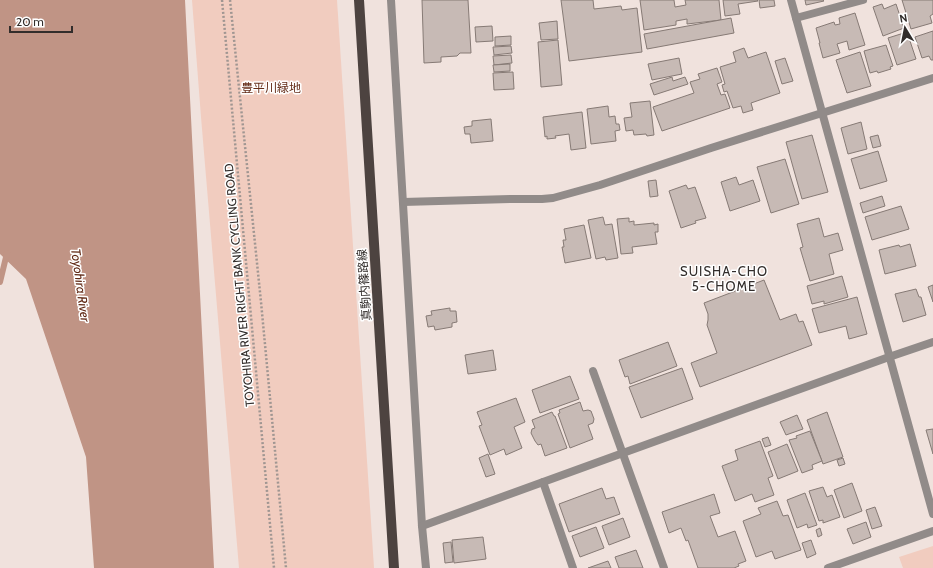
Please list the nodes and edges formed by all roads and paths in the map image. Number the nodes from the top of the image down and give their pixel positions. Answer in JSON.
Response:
{"nodes":[{"id":1,"x":222,"y":0,"type":"edge"},
{"id":2,"x":230,"y":0,"type":"edge"},
{"id":3,"x":359,"y":0,"type":"edge"},
{"id":4,"x":391,"y":0,"type":"edge"},
{"id":5,"x":791,"y":0,"type":"edge"},
{"id":6,"x":863,"y":0,"type":"edge"},
{"id":7,"x":796,"y":18,"type":"junction"},
{"id":8,"x":933,"y":78,"type":"edge"},
{"id":9,"x":822,"y":113,"type":"junction"},
{"id":10,"x":403,"y":202,"type":"junction"},
{"id":11,"x":933,"y":342,"type":"edge"},
{"id":12,"x":889,"y":357,"type":"junction"},
{"id":13,"x":593,"y":371,"type":"dead end"},
{"id":14,"x":623,"y":453,"type":"junction"},
{"id":15,"x":543,"y":482,"type":"junction"},
{"id":16,"x":933,"y":514,"type":"edge"},
{"id":17,"x":422,"y":526,"type":"junction"},
{"id":18,"x":933,"y":531,"type":"edge"},
{"id":19,"x":274,"y":568,"type":"edge"},
{"id":20,"x":286,"y":568,"type":"edge"},
{"id":21,"x":394,"y":568,"type":"edge"},
{"id":22,"x":426,"y":568,"type":"edge"},
{"id":23,"x":573,"y":568,"type":"edge"},
{"id":24,"x":664,"y":568,"type":"edge"},
{"id":25,"x":828,"y":568,"type":"edge"}],
"edges":[{"from":1,"to":19,"type":"path","name":"TOYOHIRA RIVER RIGHT BANK CYCLING ROAD"},
{"from":2,"to":20,"type":"path"},
{"from":3,"to":21,"type":"main road","name":"真駒内篠路線"},
{"from":4,"to":10,"type":"street"},
{"from":5,"to":7,"type":"street"},
{"from":6,"to":7,"type":"street"},
{"from":7,"to":9,"type":"street"},
{"from":8,"to":9,"type":"street"},
{"from":9,"to":10,"type":"street"},
{"from":9,"to":12,"type":"street"},
{"from":10,"to":17,"type":"street"},
{"from":11,"to":12,"type":"street"},
{"from":12,"to":14,"type":"street"},
{"from":12,"to":16,"type":"street"},
{"from":13,"to":14,"type":"street"},
{"from":14,"to":15,"type":"street"},
{"from":14,"to":24,"type":"street"},
{"from":15,"to":17,"type":"street"},
{"from":15,"to":23,"type":"street"},
{"from":17,"to":22,"type":"street"},
{"from":18,"to":25,"type":"street"}]}
